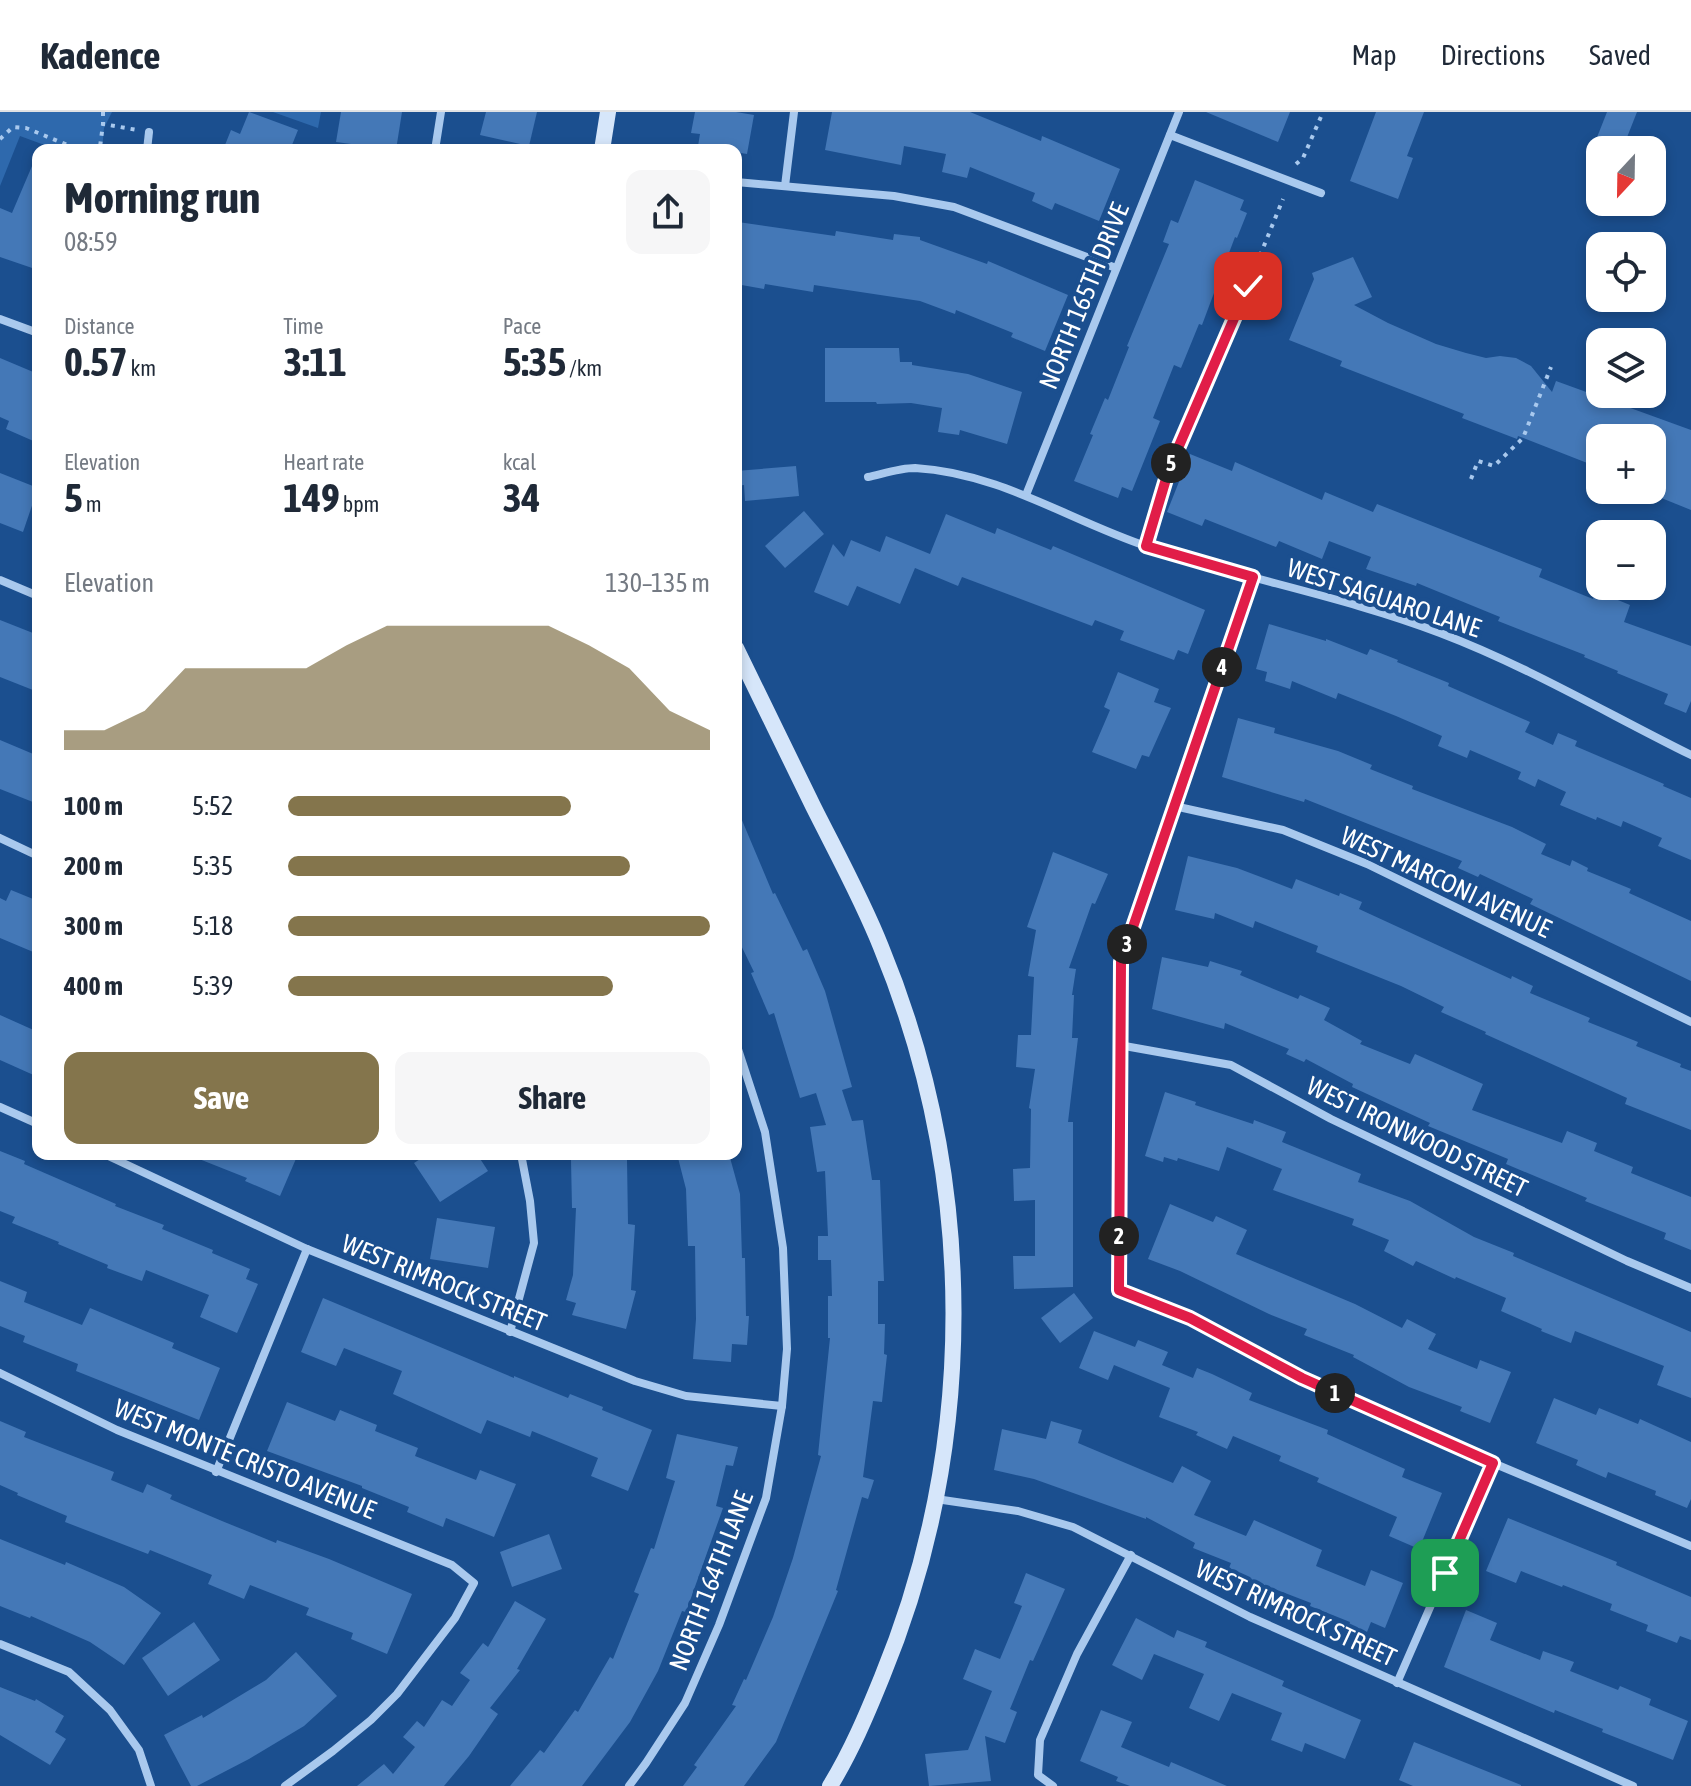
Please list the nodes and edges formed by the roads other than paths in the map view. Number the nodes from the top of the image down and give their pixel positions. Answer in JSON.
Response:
{"nodes":[{"id":1,"x":441,"y":112,"type":"edge"},
{"id":2,"x":608,"y":112,"type":"edge"},
{"id":3,"x":794,"y":112,"type":"edge"},
{"id":4,"x":1179,"y":112,"type":"edge"},
{"id":5,"x":149,"y":132,"type":"road end"},
{"id":6,"x":1170,"y":135,"type":"junction"},
{"id":7,"x":148,"y":144,"type":"edge"},
{"id":8,"x":436,"y":144,"type":"edge"},
{"id":9,"x":603,"y":144,"type":"edge"},
{"id":10,"x":742,"y":182,"type":"edge"},
{"id":11,"x":785,"y":186,"type":"junction"},
{"id":12,"x":1321,"y":193,"type":"dead end"},
{"id":13,"x":1116,"y":268,"type":"junction"},
{"id":14,"x":0,"y":319,"type":"edge"},
{"id":15,"x":32,"y":331,"type":"edge"},
{"id":16,"x":868,"y":477,"type":"dead end"},
{"id":17,"x":1026,"y":495,"type":"junction"},
{"id":18,"x":1253,"y":577,"type":"junction"},
{"id":19,"x":0,"y":580,"type":"edge"},
{"id":20,"x":32,"y":593,"type":"edge"},
{"id":21,"x":742,"y":660,"type":"edge"},
{"id":22,"x":1691,"y":755,"type":"edge"},
{"id":23,"x":1174,"y":806,"type":"junction"},
{"id":24,"x":0,"y":838,"type":"edge"},
{"id":25,"x":32,"y":853,"type":"edge"},
{"id":26,"x":1691,"y":1022,"type":"edge"},
{"id":27,"x":1119,"y":1045,"type":"junction"},
{"id":28,"x":742,"y":1061,"type":"edge"},
{"id":29,"x":0,"y":1107,"type":"edge"},
{"id":30,"x":32,"y":1121,"type":"edge"},
{"id":31,"x":117,"y":1160,"type":"edge"},
{"id":32,"x":522,"y":1160,"type":"edge"},
{"id":33,"x":307,"y":1249,"type":"junction"},
{"id":34,"x":1691,"y":1288,"type":"edge"},
{"id":35,"x":510,"y":1332,"type":"junction"},
{"id":36,"x":0,"y":1373,"type":"edge"},
{"id":37,"x":782,"y":1406,"type":"junction"},
{"id":38,"x":1493,"y":1463,"type":"junction"},
{"id":39,"x":216,"y":1472,"type":"junction"},
{"id":40,"x":936,"y":1499,"type":"junction"},
{"id":41,"x":1691,"y":1546,"type":"edge"},
{"id":42,"x":1131,"y":1555,"type":"junction"},
{"id":43,"x":0,"y":1644,"type":"edge"},
{"id":44,"x":1397,"y":1683,"type":"junction"},
{"id":45,"x":151,"y":1786,"type":"edge"},
{"id":46,"x":285,"y":1786,"type":"edge"},
{"id":47,"x":629,"y":1786,"type":"edge"},
{"id":48,"x":830,"y":1786,"type":"edge"},
{"id":49,"x":1053,"y":1786,"type":"edge"},
{"id":50,"x":1633,"y":1786,"type":"edge"}],
"edges":[{"from":1,"to":8,"type":"street"},
{"from":2,"to":9,"type":"main road"},
{"from":3,"to":11,"type":"street"},
{"from":4,"to":6,"type":"street","name":"NORTH 165TH DRIVE"},
{"from":5,"to":7,"type":"street"},
{"from":6,"to":12,"type":"street"},
{"from":6,"to":13,"type":"street","name":"NORTH 165TH DRIVE"},
{"from":10,"to":11,"type":"street"},
{"from":11,"to":13,"type":"street"},
{"from":13,"to":17,"type":"street","name":"NORTH 165TH DRIVE"},
{"from":14,"to":15,"type":"street"},
{"from":16,"to":17,"type":"street","name":"WEST SAGUARO LANE"},
{"from":17,"to":18,"type":"street","name":"WEST SAGUARO LANE"},
{"from":18,"to":22,"type":"street","name":"WEST SAGUARO LANE"},
{"from":18,"to":23,"type":"street"},
{"from":19,"to":20,"type":"street"},
{"from":21,"to":40,"type":"main road"},
{"from":23,"to":26,"type":"street","name":"WEST MARCONI AVENUE"},
{"from":23,"to":27,"type":"street"},
{"from":24,"to":25,"type":"street"},
{"from":27,"to":34,"type":"street","name":"WEST IRONWOOD STREET"},
{"from":27,"to":38,"type":"street"},
{"from":28,"to":37,"type":"street","name":"NORTH 164TH LANE"},
{"from":29,"to":30,"type":"street"},
{"from":31,"to":33,"type":"street","name":"WEST RIMROCK STREET"},
{"from":32,"to":35,"type":"street"},
{"from":33,"to":35,"type":"street","name":"WEST RIMROCK STREET"},
{"from":33,"to":39,"type":"street"},
{"from":35,"to":37,"type":"street","name":"WEST RIMROCK STREET"},
{"from":36,"to":39,"type":"street","name":"WEST MONTE CRISTO AVENUE"},
{"from":37,"to":47,"type":"street","name":"NORTH 164TH LANE"},
{"from":38,"to":41,"type":"street"},
{"from":38,"to":44,"type":"street"},
{"from":39,"to":46,"type":"street","name":"WEST MONTE CRISTO AVENUE"},
{"from":40,"to":42,"type":"street","name":"WEST RIMROCK STREET"},
{"from":40,"to":48,"type":"main road"},
{"from":42,"to":44,"type":"street","name":"WEST RIMROCK STREET"},
{"from":42,"to":49,"type":"street"},
{"from":43,"to":45,"type":"street"},
{"from":44,"to":50,"type":"street","name":"WEST RIMROCK STREET"}]}
